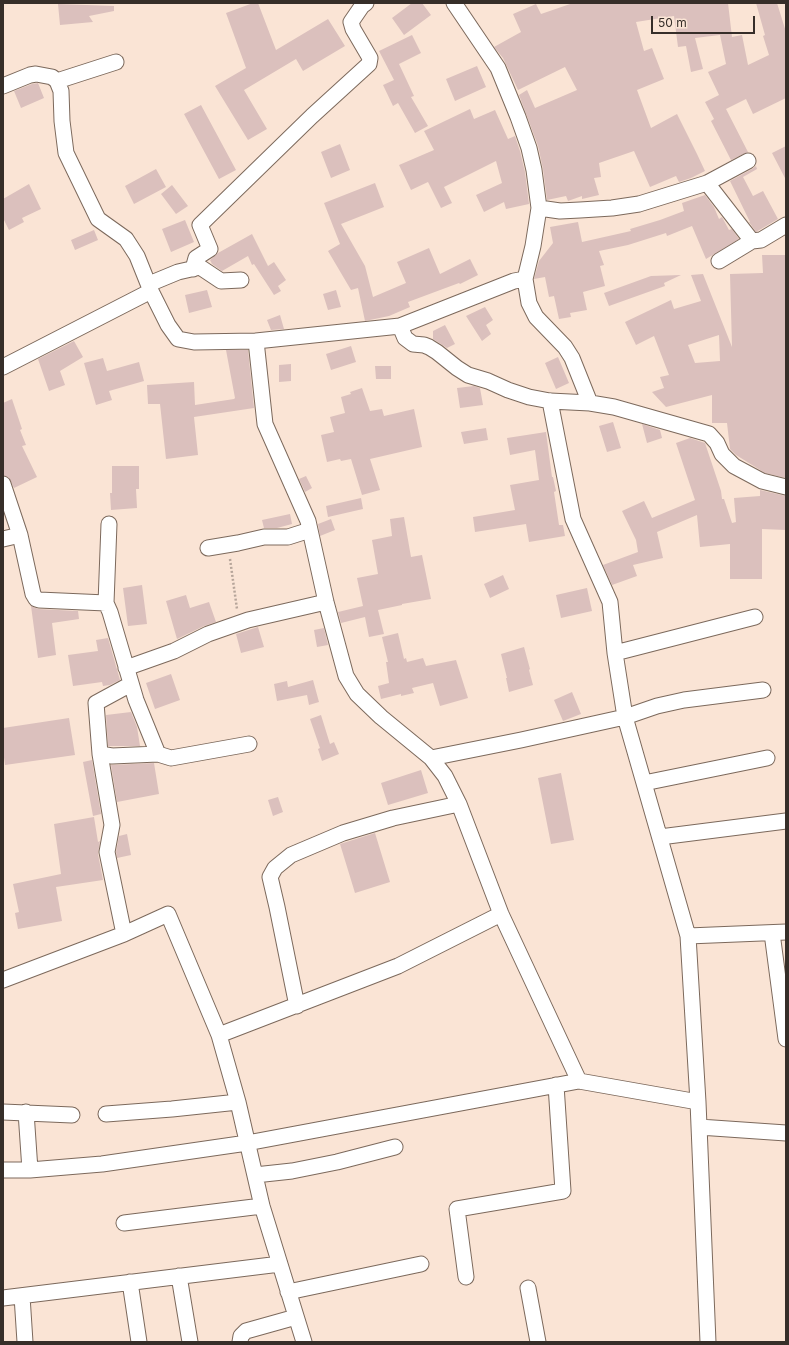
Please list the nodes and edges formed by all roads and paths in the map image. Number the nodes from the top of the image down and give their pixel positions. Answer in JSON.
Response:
{"nodes":[{"id":1,"x":366,"y":3,"type":"edge"},
{"id":2,"x":454,"y":3,"type":"edge"},
{"id":3,"x":116,"y":62,"type":"dead end"},
{"id":4,"x":57,"y":81,"type":"junction"},
{"id":5,"x":3,"y":86,"type":"edge"},
{"id":6,"x":748,"y":161,"type":"dead end"},
{"id":7,"x":707,"y":183,"type":"junction"},
{"id":8,"x":539,"y":208,"type":"junction"},
{"id":9,"x":786,"y":225,"type":"edge"},
{"id":10,"x":752,"y":241,"type":"junction"},
{"id":11,"x":719,"y":261,"type":"dead end"},
{"id":12,"x":193,"y":269,"type":"junction"},
{"id":13,"x":525,"y":279,"type":"junction"},
{"id":14,"x":241,"y":280,"type":"dead end"},
{"id":15,"x":150,"y":288,"type":"junction"},
{"id":16,"x":400,"y":326,"type":"junction"},
{"id":17,"x":256,"y":341,"type":"junction"},
{"id":18,"x":3,"y":367,"type":"edge"},
{"id":19,"x":550,"y":401,"type":"junction"},
{"id":20,"x":590,"y":403,"type":"junction"},
{"id":21,"x":3,"y":484,"type":"edge"},
{"id":22,"x":786,"y":487,"type":"edge"},
{"id":23,"x":109,"y":524,"type":"dead end"},
{"id":24,"x":310,"y":530,"type":"junction"},
{"id":25,"x":20,"y":535,"type":"junction"},
{"id":26,"x":3,"y":539,"type":"edge"},
{"id":27,"x":228,"y":545,"type":"junction"},
{"id":28,"x":208,"y":548,"type":"dead end"},
{"id":29,"x":326,"y":602,"type":"junction"},
{"id":30,"x":106,"y":603,"type":"junction"},
{"id":31,"x":755,"y":617,"type":"dead end"},
{"id":32,"x":239,"y":623,"type":"junction"},
{"id":33,"x":615,"y":653,"type":"junction"},
{"id":34,"x":126,"y":668,"type":"junction"},
{"id":35,"x":131,"y":684,"type":"junction"},
{"id":36,"x":763,"y":690,"type":"dead end"},
{"id":37,"x":625,"y":717,"type":"junction"},
{"id":38,"x":249,"y":744,"type":"dead end"},
{"id":39,"x":100,"y":754,"type":"junction"},
{"id":40,"x":158,"y":754,"type":"junction"},
{"id":41,"x":431,"y":758,"type":"junction"},
{"id":42,"x":767,"y":758,"type":"dead end"},
{"id":43,"x":644,"y":783,"type":"junction"},
{"id":44,"x":459,"y":804,"type":"junction"},
{"id":45,"x":786,"y":821,"type":"edge"},
{"id":46,"x":660,"y":837,"type":"junction"},
{"id":47,"x":501,"y":914,"type":"junction"},
{"id":48,"x":779,"y":933,"type":"edge"},
{"id":49,"x":124,"y":934,"type":"junction"},
{"id":50,"x":688,"y":936,"type":"junction"},
{"id":51,"x":3,"y":980,"type":"edge"},
{"id":52,"x":297,"y":1006,"type":"junction"},
{"id":53,"x":219,"y":1035,"type":"junction"},
{"id":54,"x":786,"y":1038,"type":"edge"},
{"id":55,"x":579,"y":1081,"type":"junction"},
{"id":56,"x":556,"y":1085,"type":"junction"},
{"id":57,"x":238,"y":1102,"type":"junction"},
{"id":58,"x":698,"y":1102,"type":"junction"},
{"id":59,"x":3,"y":1112,"type":"edge"},
{"id":60,"x":26,"y":1112,"type":"junction"},
{"id":61,"x":106,"y":1114,"type":"dead end"},
{"id":62,"x":72,"y":1115,"type":"dead end"},
{"id":63,"x":699,"y":1127,"type":"junction"},
{"id":64,"x":786,"y":1133,"type":"edge"},
{"id":65,"x":247,"y":1143,"type":"junction"},
{"id":66,"x":395,"y":1147,"type":"dead end"},
{"id":67,"x":3,"y":1170,"type":"edge"},
{"id":68,"x":30,"y":1170,"type":"junction"},
{"id":69,"x":255,"y":1175,"type":"junction"},
{"id":70,"x":262,"y":1206,"type":"junction"},
{"id":71,"x":124,"y":1223,"type":"dead end"},
{"id":72,"x":280,"y":1264,"type":"junction"},
{"id":73,"x":421,"y":1264,"type":"dead end"},
{"id":74,"x":179,"y":1276,"type":"junction"},
{"id":75,"x":466,"y":1277,"type":"dead end"},
{"id":76,"x":130,"y":1282,"type":"junction"},
{"id":77,"x":528,"y":1288,"type":"dead end"},
{"id":78,"x":288,"y":1292,"type":"junction"},
{"id":79,"x":22,"y":1296,"type":"junction"},
{"id":80,"x":3,"y":1298,"type":"edge"},
{"id":81,"x":296,"y":1317,"type":"junction"},
{"id":82,"x":25,"y":1342,"type":"edge"},
{"id":83,"x":139,"y":1342,"type":"edge"},
{"id":84,"x":190,"y":1342,"type":"edge"},
{"id":85,"x":240,"y":1342,"type":"edge"},
{"id":86,"x":304,"y":1342,"type":"edge"},
{"id":87,"x":538,"y":1342,"type":"edge"},
{"id":88,"x":708,"y":1342,"type":"edge"}],
"edges":[{"from":1,"to":12,"type":"street"},
{"from":2,"to":8,"type":"street"},
{"from":3,"to":4,"type":"street"},
{"from":4,"to":5,"type":"street"},
{"from":4,"to":15,"type":"street"},
{"from":6,"to":7,"type":"street"},
{"from":7,"to":8,"type":"street"},
{"from":7,"to":10,"type":"street"},
{"from":8,"to":13,"type":"street"},
{"from":9,"to":10,"type":"street"},
{"from":10,"to":11,"type":"street"},
{"from":12,"to":14,"type":"street"},
{"from":12,"to":15,"type":"street"},
{"from":13,"to":16,"type":"street"},
{"from":13,"to":20,"type":"street"},
{"from":15,"to":17,"type":"street"},
{"from":15,"to":18,"type":"street"},
{"from":16,"to":17,"type":"street"},
{"from":16,"to":19,"type":"street"},
{"from":17,"to":24,"type":"street"},
{"from":19,"to":20,"type":"street"},
{"from":19,"to":33,"type":"street"},
{"from":20,"to":22,"type":"street"},
{"from":21,"to":25,"type":"street"},
{"from":23,"to":30,"type":"street"},
{"from":24,"to":27,"type":"street"},
{"from":24,"to":29,"type":"street"},
{"from":25,"to":26,"type":"street"},
{"from":25,"to":30,"type":"street"},
{"from":27,"to":28,"type":"street"},
{"from":27,"to":32,"type":"path"},
{"from":29,"to":32,"type":"street"},
{"from":29,"to":41,"type":"street"},
{"from":30,"to":34,"type":"street"},
{"from":31,"to":33,"type":"street"},
{"from":32,"to":34,"type":"street"},
{"from":33,"to":37,"type":"street"},
{"from":34,"to":35,"type":"street"},
{"from":35,"to":39,"type":"street"},
{"from":35,"to":40,"type":"street"},
{"from":36,"to":37,"type":"street"},
{"from":37,"to":41,"type":"street"},
{"from":37,"to":43,"type":"street"},
{"from":38,"to":40,"type":"street"},
{"from":39,"to":40,"type":"street"},
{"from":39,"to":49,"type":"street"},
{"from":41,"to":44,"type":"street"},
{"from":42,"to":43,"type":"street"},
{"from":43,"to":46,"type":"street"},
{"from":44,"to":47,"type":"street"},
{"from":44,"to":52,"type":"street"},
{"from":45,"to":46,"type":"street"},
{"from":46,"to":50,"type":"street"},
{"from":47,"to":52,"type":"street"},
{"from":47,"to":55,"type":"street"},
{"from":48,"to":50,"type":"street"},
{"from":48,"to":54,"type":"street"},
{"from":49,"to":51,"type":"street"},
{"from":49,"to":53,"type":"street"},
{"from":50,"to":58,"type":"street"},
{"from":52,"to":53,"type":"street"},
{"from":53,"to":57,"type":"street"},
{"from":55,"to":56,"type":"street"},
{"from":55,"to":58,"type":"street"},
{"from":56,"to":65,"type":"street"},
{"from":56,"to":75,"type":"street"},
{"from":57,"to":61,"type":"street"},
{"from":57,"to":65,"type":"street"},
{"from":58,"to":63,"type":"street"},
{"from":59,"to":60,"type":"street"},
{"from":60,"to":62,"type":"street"},
{"from":60,"to":68,"type":"street"},
{"from":63,"to":64,"type":"street"},
{"from":63,"to":88,"type":"street"},
{"from":65,"to":68,"type":"street"},
{"from":65,"to":69,"type":"street"},
{"from":66,"to":69,"type":"street"},
{"from":67,"to":68,"type":"street"},
{"from":69,"to":70,"type":"street"},
{"from":70,"to":71,"type":"street"},
{"from":70,"to":72,"type":"street"},
{"from":72,"to":74,"type":"street"},
{"from":72,"to":78,"type":"street"},
{"from":73,"to":78,"type":"street"},
{"from":74,"to":76,"type":"street"},
{"from":74,"to":84,"type":"street"},
{"from":76,"to":79,"type":"street"},
{"from":76,"to":83,"type":"street"},
{"from":77,"to":87,"type":"street"},
{"from":78,"to":81,"type":"street"},
{"from":79,"to":80,"type":"street"},
{"from":79,"to":82,"type":"street"},
{"from":81,"to":85,"type":"street"},
{"from":81,"to":86,"type":"street"}]}
